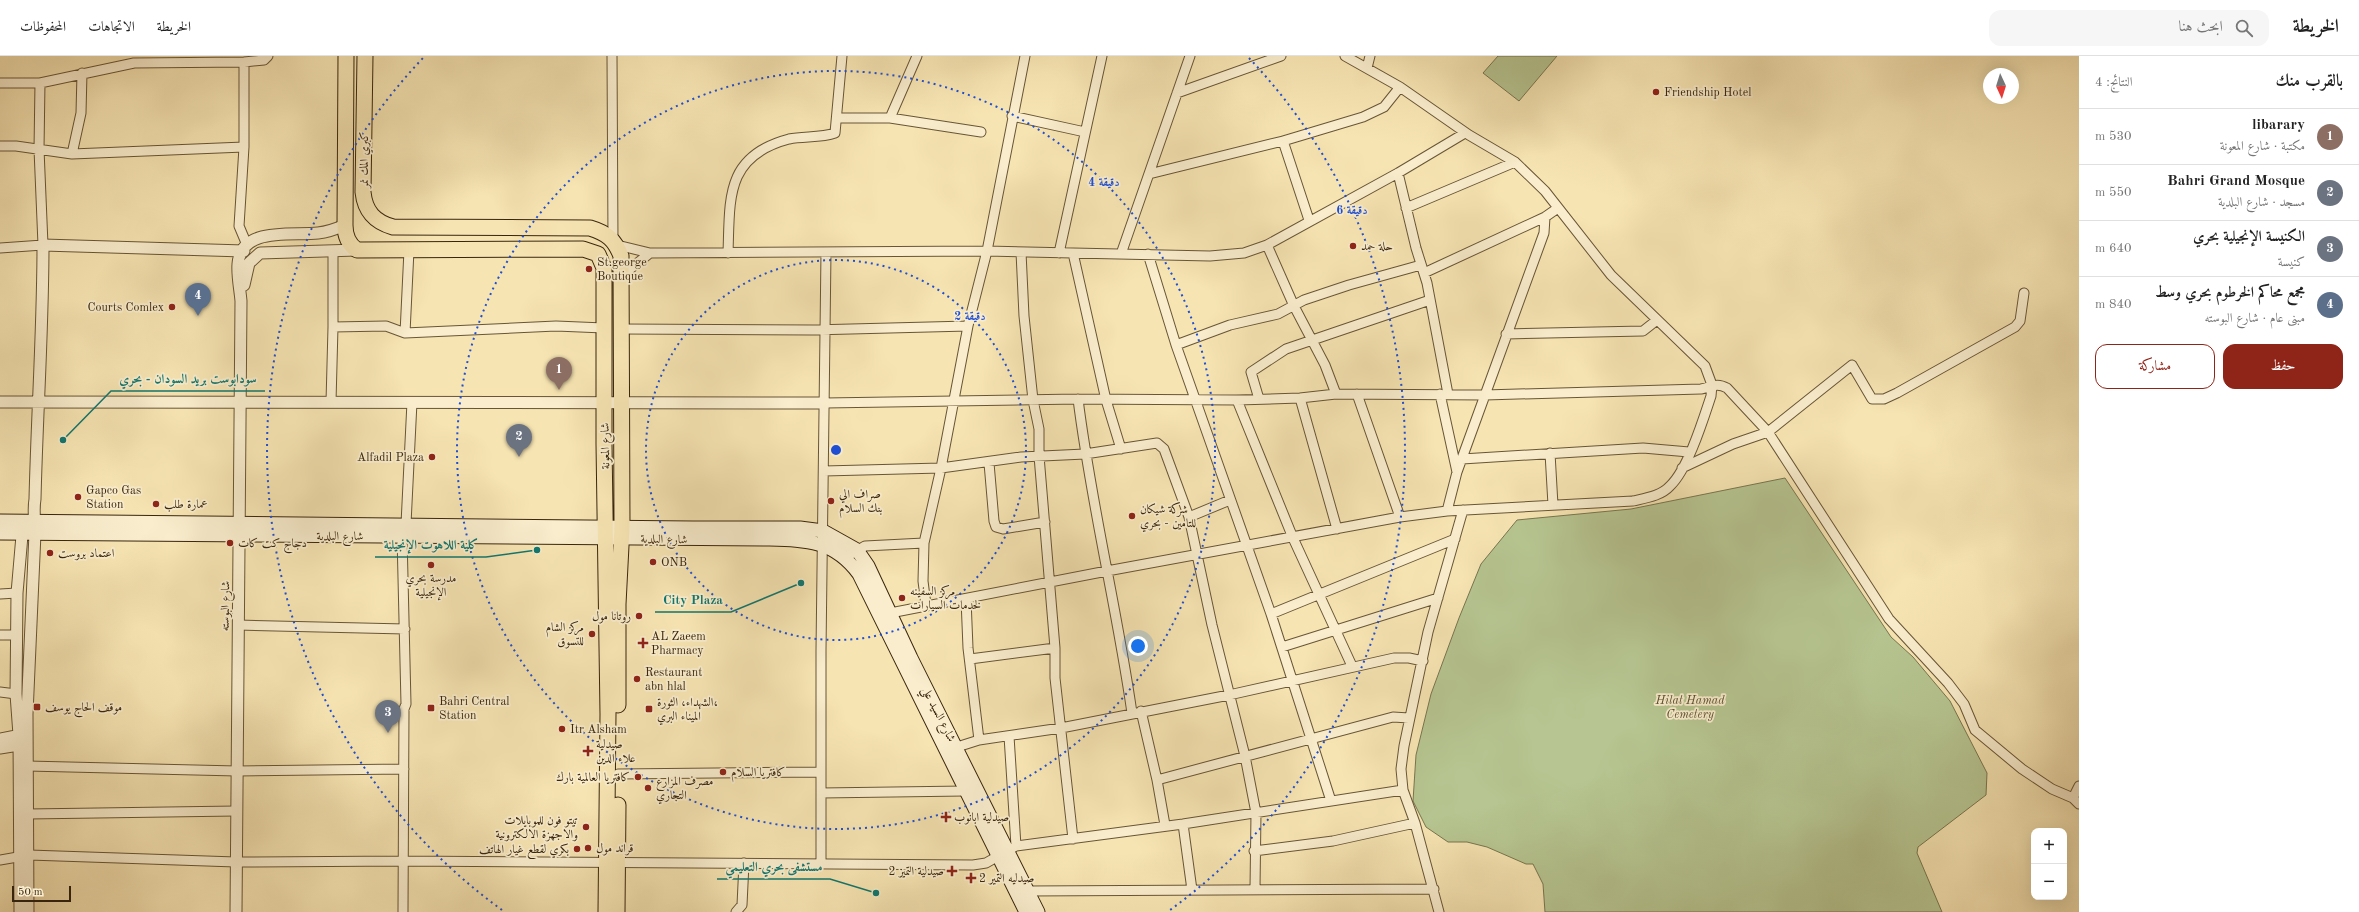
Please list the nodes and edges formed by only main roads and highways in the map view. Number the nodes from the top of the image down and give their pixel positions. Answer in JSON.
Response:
{"nodes":[{"id":1,"x":346,"y":56,"type":"edge"},
{"id":2,"x":365,"y":56,"type":"edge"},
{"id":3,"x":385,"y":225,"type":"junction"},
{"id":4,"x":357,"y":250,"type":"joint"},
{"id":5,"x":381,"y":251,"type":"junction"},
{"id":6,"x":0,"y":520,"type":"edge"},
{"id":7,"x":29,"y":524,"type":"junction"},
{"id":8,"x":823,"y":531,"type":"joint"},
{"id":9,"x":613,"y":532,"type":"junction"},
{"id":10,"x":0,"y":533,"type":"edge"},
{"id":11,"x":693,"y":534,"type":"junction"},
{"id":12,"x":823,"y":546,"type":"joint"},
{"id":13,"x":885,"y":614,"type":"junction"},
{"id":14,"x":1007,"y":851,"type":"junction"},
{"id":15,"x":612,"y":862,"type":"junction"},
{"id":16,"x":606,"y":912,"type":"edge"},
{"id":17,"x":617,"y":912,"type":"edge"},
{"id":18,"x":1026,"y":912,"type":"edge"},
{"id":19,"x":1038,"y":912,"type":"edge"}],
"edges":[{"from":1,"to":4,"type":"highway","name":"كبري المك نمر"},
{"from":2,"to":3,"type":"highway","name":"كبري المك نمر"},
{"from":3,"to":5,"type":"highway"},
{"from":3,"to":9,"type":"highway","name":"شارع المعونة"},
{"from":4,"to":5,"type":"highway","name":"شارع المعونة"},
{"from":5,"to":9,"type":"highway","name":"شارع المعونة"},
{"from":6,"to":7,"type":"main road","name":"شارع البلدية"},
{"from":7,"to":9,"type":"main road","name":"شارع البلدية"},
{"from":7,"to":10,"type":"main road","name":"شارع البلدية"},
{"from":8,"to":11,"type":"main road","name":"شارع البلدية"},
{"from":8,"to":13,"type":"main road","name":"شارع السيد علي"},
{"from":9,"to":11,"type":"main road","name":"شارع البلدية"},
{"from":9,"to":15,"type":"highway","name":"شارع المعونة"},
{"from":9,"to":15,"type":"highway","name":"شارع المعونة"},
{"from":11,"to":12,"type":"main road","name":"شارع البلدية"},
{"from":12,"to":13,"type":"main road","name":"شارع السيد علي"},
{"from":13,"to":14,"type":"main road","name":"شارع السيد علي"},
{"from":13,"to":14,"type":"main road","name":"شارع السيد علي"},
{"from":14,"to":18,"type":"main road","name":"شارع السيد علي"},
{"from":14,"to":19,"type":"main road","name":"شارع السيد علي"},
{"from":15,"to":16,"type":"highway","name":"شارع المعونة"},
{"from":15,"to":17,"type":"highway","name":"شارع المعونة"}]}
